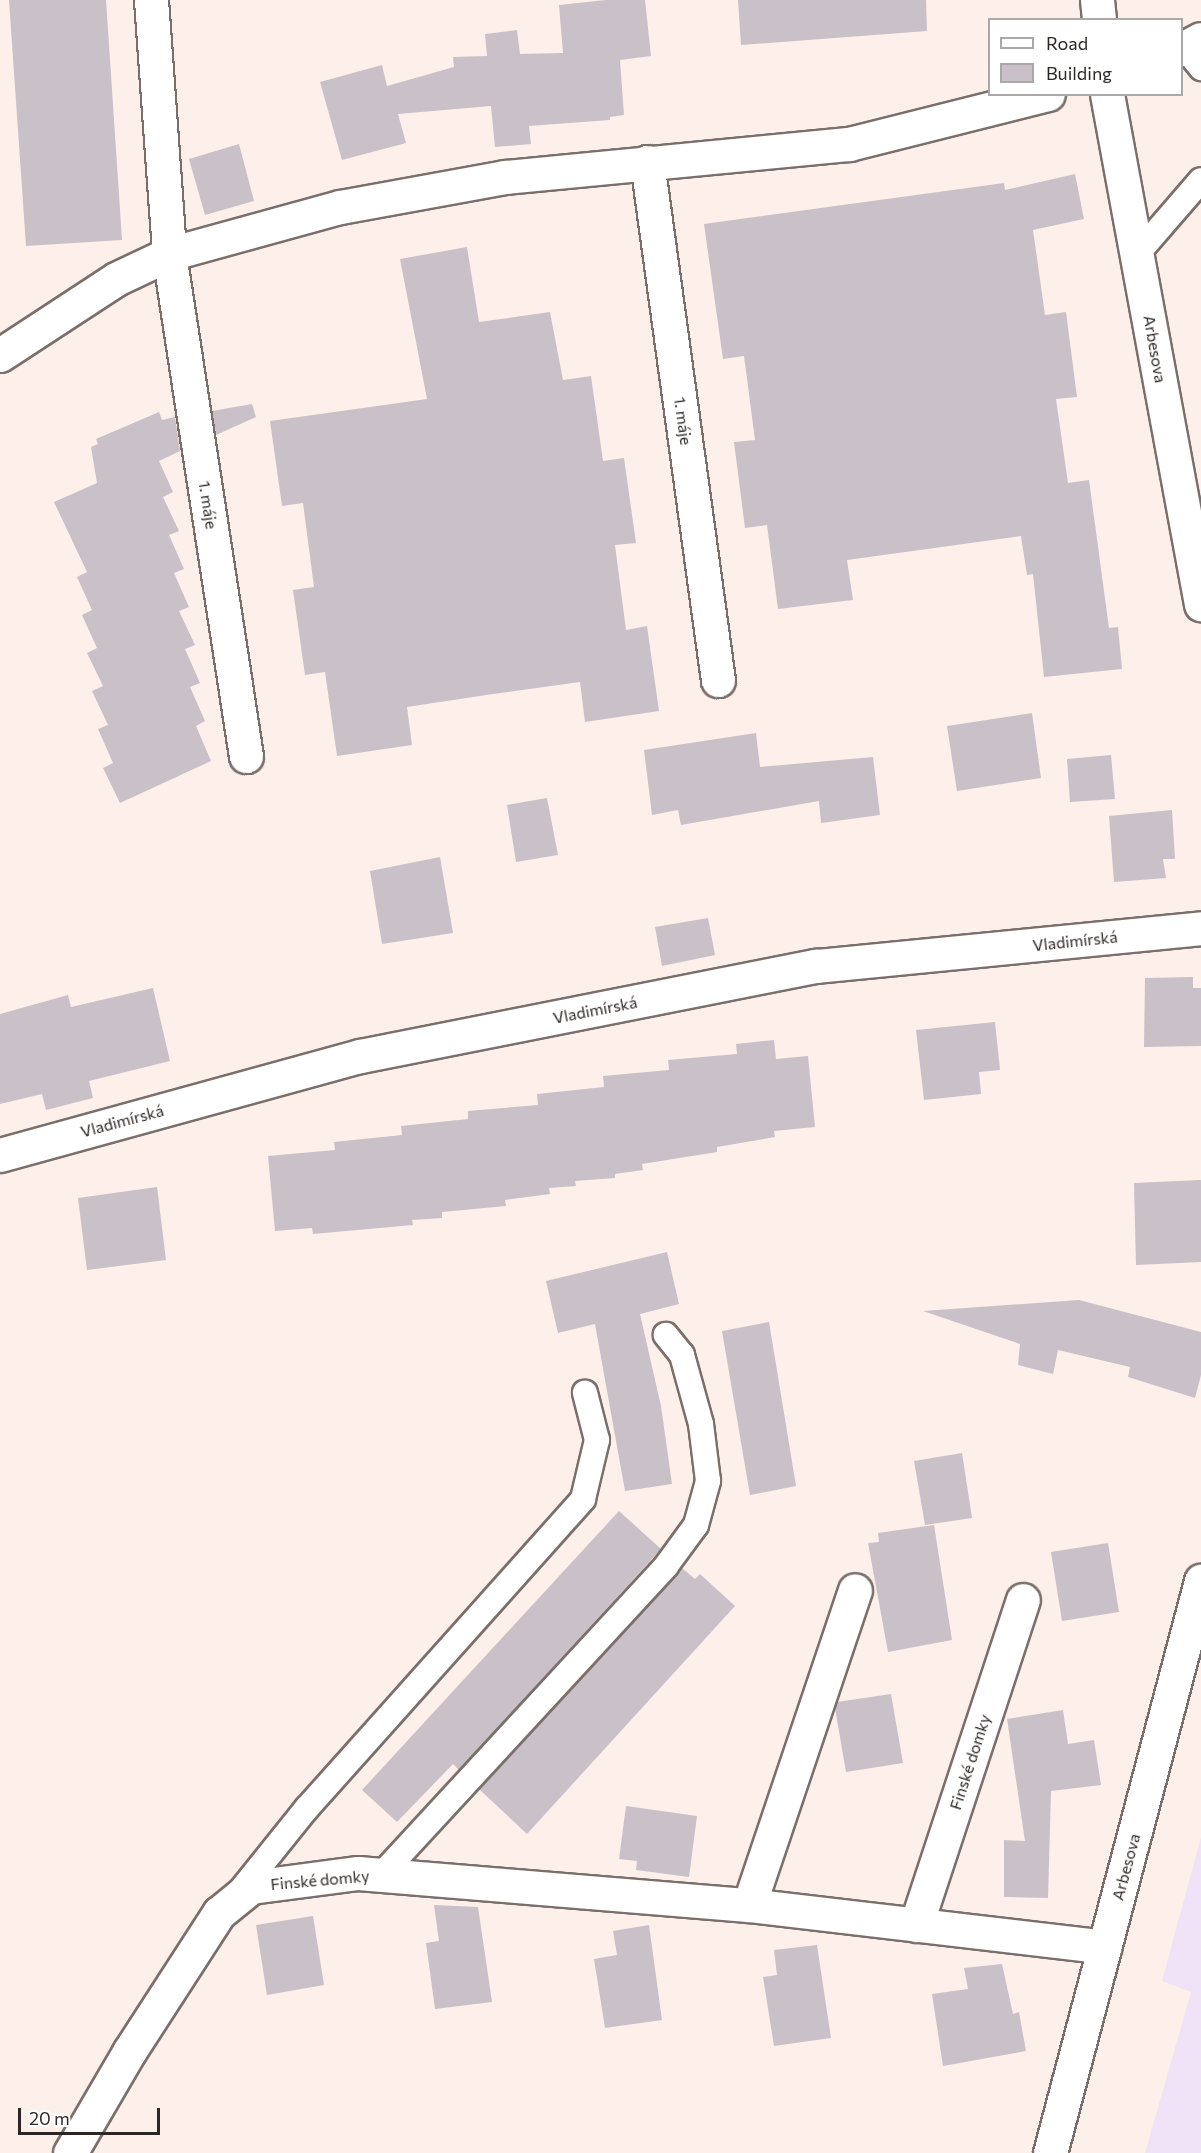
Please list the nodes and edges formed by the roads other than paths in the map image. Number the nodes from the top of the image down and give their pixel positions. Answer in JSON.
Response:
{"nodes":[{"id":1,"x":152,"y":0,"type":"edge"},
{"id":2,"x":1097,"y":0,"type":"edge"},
{"id":3,"x":1099,"y":18,"type":"edge"},
{"id":4,"x":1040,"y":96,"type":"edge"},
{"id":5,"x":1107,"y":96,"type":"edge"},
{"id":6,"x":648,"y":162,"type":"junction"},
{"id":7,"x":1201,"y":180,"type":"edge"},
{"id":8,"x":169,"y":254,"type":"junction"},
{"id":9,"x":1138,"y":254,"type":"junction"},
{"id":10,"x":0,"y":355,"type":"edge"},
{"id":11,"x":1201,"y":604,"type":"edge"},
{"id":12,"x":718,"y":680,"type":"dead end"},
{"id":13,"x":246,"y":756,"type":"dead end"},
{"id":14,"x":1201,"y":928,"type":"edge"},
{"id":15,"x":0,"y":1155,"type":"edge"},
{"id":16,"x":666,"y":1335,"type":"dead end"},
{"id":17,"x":585,"y":1393,"type":"dead end"},
{"id":18,"x":1201,"y":1581,"type":"edge"},
{"id":19,"x":855,"y":1590,"type":"dead end"},
{"id":20,"x":1023,"y":1600,"type":"dead end"},
{"id":21,"x":381,"y":1875,"type":"junction"},
{"id":22,"x":234,"y":1898,"type":"junction"},
{"id":23,"x":749,"y":1905,"type":"junction"},
{"id":24,"x":916,"y":1925,"type":"junction"},
{"id":25,"x":1105,"y":1947,"type":"junction"},
{"id":26,"x":70,"y":2153,"type":"edge"},
{"id":27,"x":1050,"y":2153,"type":"edge"}],
"edges":[{"from":1,"to":8,"type":"street","name":"1. máje"},
{"from":2,"to":3,"type":"street"},
{"from":4,"to":6,"type":"street"},
{"from":5,"to":9,"type":"street","name":"Arbesova"},
{"from":6,"to":8,"type":"street"},
{"from":6,"to":12,"type":"street","name":"1. máje"},
{"from":7,"to":9,"type":"lane"},
{"from":8,"to":10,"type":"street"},
{"from":8,"to":13,"type":"street","name":"1. máje"},
{"from":9,"to":11,"type":"street","name":"Arbesova"},
{"from":14,"to":15,"type":"street","name":"Vladimírská"},
{"from":16,"to":21,"type":"lane"},
{"from":17,"to":22,"type":"lane"},
{"from":18,"to":25,"type":"street","name":"Arbesova"},
{"from":19,"to":23,"type":"street"},
{"from":20,"to":24,"type":"street","name":"Finské domky"},
{"from":21,"to":22,"type":"street","name":"Finské domky"},
{"from":21,"to":23,"type":"street","name":"Finské domky"},
{"from":22,"to":26,"type":"street","name":"Finské domky"},
{"from":23,"to":24,"type":"street","name":"Finské domky"},
{"from":24,"to":25,"type":"street","name":"Finské domky"},
{"from":25,"to":27,"type":"street","name":"Arbesova"}]}
